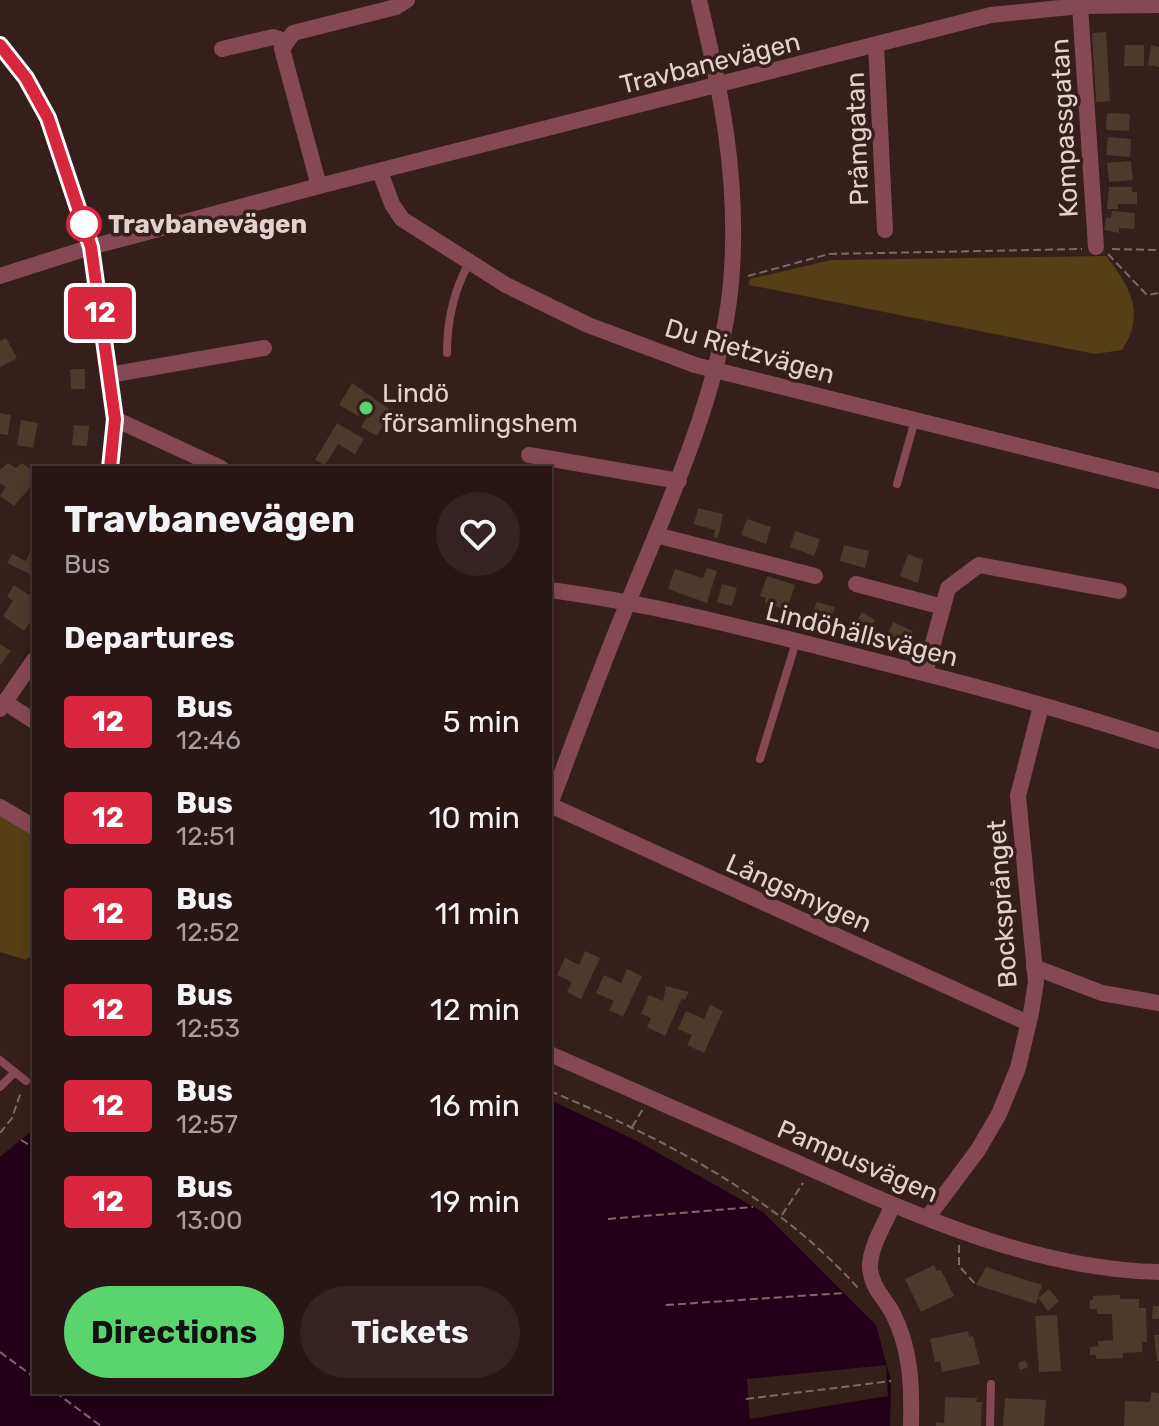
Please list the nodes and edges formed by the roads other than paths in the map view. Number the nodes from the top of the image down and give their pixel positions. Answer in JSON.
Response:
{"nodes":[{"id":1,"x":407,"y":0,"type":"edge"},
{"id":2,"x":699,"y":0,"type":"edge"},
{"id":3,"x":1147,"y":3,"type":"edge"},
{"id":4,"x":1080,"y":6,"type":"junction"},
{"id":5,"x":285,"y":41,"type":"junction"},
{"id":6,"x":0,"y":45,"type":"edge"},
{"id":7,"x":876,"y":45,"type":"junction"},
{"id":8,"x":222,"y":49,"type":"dead end"},
{"id":9,"x":720,"y":85,"type":"junction"},
{"id":10,"x":380,"y":172,"type":"junction"},
{"id":11,"x":319,"y":186,"type":"junction"},
{"id":12,"x":885,"y":230,"type":"dead end"},
{"id":13,"x":91,"y":247,"type":"junction"},
{"id":14,"x":1096,"y":247,"type":"road end"},
{"id":15,"x":469,"y":263,"type":"junction"},
{"id":16,"x":0,"y":276,"type":"edge"},
{"id":17,"x":264,"y":348,"type":"dead end"},
{"id":18,"x":447,"y":353,"type":"dead end"},
{"id":19,"x":714,"y":370,"type":"junction"},
{"id":20,"x":109,"y":375,"type":"junction"},
{"id":21,"x":115,"y":419,"type":"junction"},
{"id":22,"x":915,"y":419,"type":"junction"},
{"id":23,"x":529,"y":455,"type":"dead end"},
{"id":24,"x":110,"y":466,"type":"edge"},
{"id":25,"x":217,"y":466,"type":"edge"},
{"id":26,"x":679,"y":481,"type":"junction"},
{"id":27,"x":1159,"y":481,"type":"edge"},
{"id":28,"x":897,"y":484,"type":"dead end"},
{"id":29,"x":656,"y":535,"type":"junction"},
{"id":30,"x":815,"y":576,"type":"dead end"},
{"id":31,"x":856,"y":584,"type":"dead end"},
{"id":32,"x":552,"y":590,"type":"edge"},
{"id":33,"x":1119,"y":591,"type":"dead end"},
{"id":34,"x":628,"y":601,"type":"junction"},
{"id":35,"x":943,"y":607,"type":"junction"},
{"id":36,"x":797,"y":641,"type":"junction"},
{"id":37,"x":32,"y":663,"type":"edge"},
{"id":38,"x":925,"y":673,"type":"junction"},
{"id":39,"x":3,"y":706,"type":"edge"},
{"id":40,"x":1041,"y":706,"type":"junction"},
{"id":41,"x":32,"y":720,"type":"edge"},
{"id":42,"x":1159,"y":741,"type":"edge"},
{"id":43,"x":760,"y":759,"type":"dead end"},
{"id":44,"x":552,"y":800,"type":"edge"},
{"id":45,"x":552,"y":806,"type":"edge"},
{"id":46,"x":0,"y":807,"type":"edge"},
{"id":47,"x":32,"y":826,"type":"edge"},
{"id":48,"x":1034,"y":967,"type":"junction"},
{"id":49,"x":1159,"y":1003,"type":"edge"},
{"id":50,"x":1028,"y":1023,"type":"junction"},
{"id":51,"x":552,"y":1055,"type":"edge"},
{"id":52,"x":0,"y":1060,"type":"edge"},
{"id":53,"x":15,"y":1072,"type":"junction"},
{"id":54,"x":26,"y":1081,"type":"road end"},
{"id":55,"x":0,"y":1087,"type":"edge"},
{"id":56,"x":893,"y":1205,"type":"junction"},
{"id":57,"x":928,"y":1217,"type":"junction"},
{"id":58,"x":1159,"y":1272,"type":"edge"},
{"id":59,"x":991,"y":1384,"type":"dead end"},
{"id":60,"x":911,"y":1426,"type":"edge"},
{"id":61,"x":990,"y":1426,"type":"edge"}],
"edges":[{"from":1,"to":5,"type":"street"},
{"from":2,"to":9,"type":"street"},
{"from":3,"to":4,"type":"street","name":"Travbanevägen"},
{"from":4,"to":7,"type":"street","name":"Travbanevägen"},
{"from":4,"to":14,"type":"street","name":"Kompassgatan"},
{"from":5,"to":8,"type":"street"},
{"from":5,"to":11,"type":"street"},
{"from":6,"to":13,"type":"street"},
{"from":7,"to":9,"type":"street","name":"Travbanevägen"},
{"from":7,"to":12,"type":"street","name":"Pråmgatan"},
{"from":9,"to":10,"type":"street","name":"Travbanevägen"},
{"from":9,"to":19,"type":"street"},
{"from":10,"to":11,"type":"street","name":"Travbanevägen"},
{"from":10,"to":15,"type":"street","name":"Du Rietzvägen"},
{"from":11,"to":13,"type":"street","name":"Travbanevägen"},
{"from":13,"to":16,"type":"street","name":"Travbanevägen"},
{"from":13,"to":20,"type":"street"},
{"from":15,"to":18,"type":"lane"},
{"from":15,"to":19,"type":"street","name":"Du Rietzvägen"},
{"from":17,"to":20,"type":"street"},
{"from":19,"to":22,"type":"street","name":"Du Rietzvägen"},
{"from":19,"to":26,"type":"street"},
{"from":20,"to":21,"type":"street"},
{"from":21,"to":24,"type":"street"},
{"from":21,"to":25,"type":"street"},
{"from":22,"to":27,"type":"street","name":"Du Rietzvägen"},
{"from":22,"to":28,"type":"lane"},
{"from":23,"to":26,"type":"street"},
{"from":26,"to":29,"type":"street"},
{"from":29,"to":30,"type":"street"},
{"from":29,"to":34,"type":"street"},
{"from":31,"to":35,"type":"street","name":"Lindöhällsvägen"},
{"from":32,"to":34,"type":"street","name":"Lindöhällsvägen"},
{"from":33,"to":35,"type":"street"},
{"from":34,"to":36,"type":"street","name":"Lindöhällsvägen"},
{"from":34,"to":44,"type":"street"},
{"from":35,"to":38,"type":"street"},
{"from":36,"to":38,"type":"street","name":"Lindöhällsvägen"},
{"from":36,"to":43,"type":"lane"},
{"from":37,"to":39,"type":"street"},
{"from":38,"to":40,"type":"street","name":"Lindöhällsvägen"},
{"from":39,"to":41,"type":"street"},
{"from":40,"to":42,"type":"street","name":"Lindöhällsvägen"},
{"from":40,"to":48,"type":"street","name":"Bocksprånget"},
{"from":45,"to":50,"type":"street","name":"Långsmygen"},
{"from":46,"to":47,"type":"street"},
{"from":48,"to":49,"type":"street"},
{"from":48,"to":50,"type":"street","name":"Bocksprånget"},
{"from":50,"to":57,"type":"street","name":"Bocksprånget"},
{"from":51,"to":56,"type":"street","name":"Pampusvägen"},
{"from":52,"to":53,"type":"lane"},
{"from":53,"to":54,"type":"lane"},
{"from":53,"to":55,"type":"lane"},
{"from":56,"to":57,"type":"street","name":"Pampusvägen"},
{"from":56,"to":60,"type":"street"},
{"from":57,"to":58,"type":"street","name":"Pampusvägen"},
{"from":59,"to":61,"type":"lane"}]}
